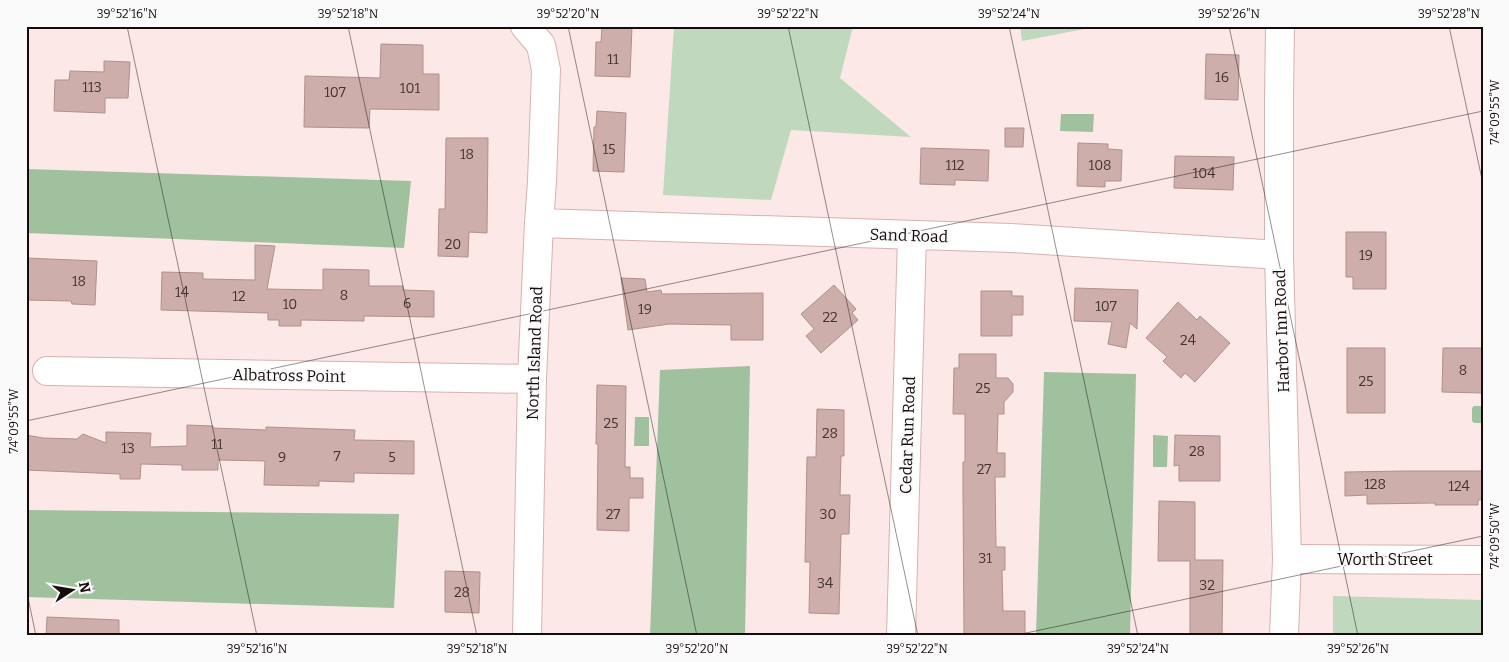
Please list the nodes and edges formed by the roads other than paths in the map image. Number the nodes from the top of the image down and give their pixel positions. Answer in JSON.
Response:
{"nodes":[{"id":1,"x":525,"y":26,"type":"edge"},
{"id":2,"x":1280,"y":26,"type":"edge"},
{"id":3,"x":539,"y":223,"type":"junction"},
{"id":4,"x":912,"y":235,"type":"junction"},
{"id":5,"x":1279,"y":255,"type":"junction"},
{"id":6,"x":47,"y":371,"type":"dead end"},
{"id":7,"x":532,"y":379,"type":"junction"},
{"id":8,"x":1287,"y":559,"type":"junction"},
{"id":9,"x":1483,"y":560,"type":"edge"},
{"id":10,"x":527,"y":636,"type":"edge"},
{"id":11,"x":901,"y":636,"type":"edge"},
{"id":12,"x":1284,"y":636,"type":"edge"}],
"edges":[{"from":1,"to":3,"type":"street","name":"North Island Road"},
{"from":2,"to":5,"type":"street","name":"Harbor Inn Road"},
{"from":3,"to":4,"type":"street","name":"Sand Road"},
{"from":3,"to":7,"type":"street","name":"North Island Road"},
{"from":4,"to":5,"type":"street","name":"Sand Road"},
{"from":4,"to":11,"type":"street","name":"Cedar Run Road"},
{"from":5,"to":8,"type":"street","name":"Harbor Inn Road"},
{"from":6,"to":7,"type":"street","name":"Albatross Point"},
{"from":7,"to":10,"type":"street","name":"North Island Road"},
{"from":8,"to":9,"type":"street","name":"Worth Street"},
{"from":8,"to":12,"type":"street","name":"Harbor Inn Road"}]}
